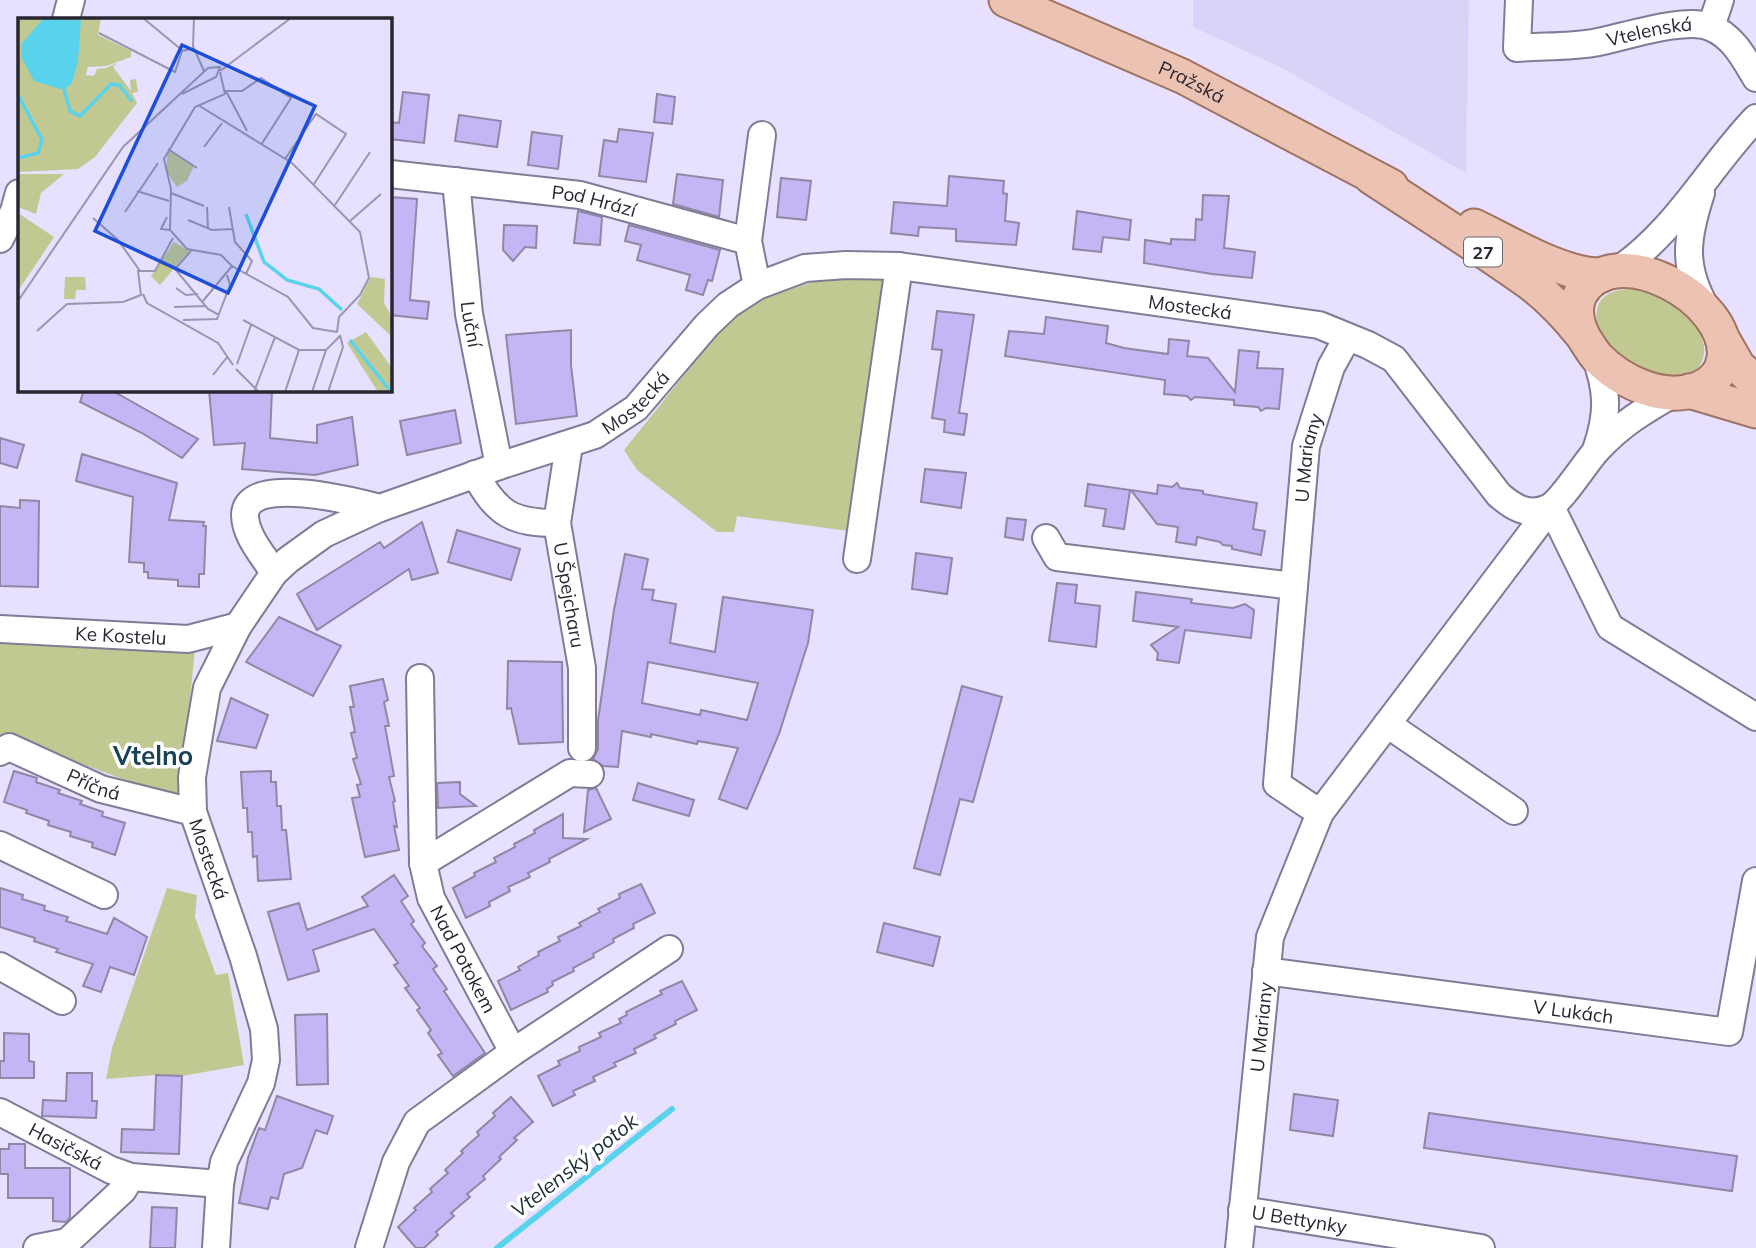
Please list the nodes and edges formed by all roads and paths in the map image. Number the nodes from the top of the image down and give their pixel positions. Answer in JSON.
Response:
{"nodes":[{"id":1,"x":71,"y":0,"type":"edge"},
{"id":2,"x":1006,"y":0,"type":"edge"},
{"id":3,"x":1519,"y":0,"type":"edge"},
{"id":4,"x":1720,"y":0,"type":"edge"},
{"id":5,"x":66,"y":18,"type":"edge"},
{"id":6,"x":1711,"y":27,"type":"junction"},
{"id":7,"x":1756,"y":78,"type":"edge"},
{"id":8,"x":1756,"y":118,"type":"edge"},
{"id":9,"x":762,"y":135,"type":"dead end"},
{"id":10,"x":392,"y":174,"type":"edge"},
{"id":11,"x":1371,"y":177,"type":"junction"},
{"id":12,"x":456,"y":181,"type":"junction"},
{"id":13,"x":1703,"y":185,"type":"junction"},
{"id":14,"x":18,"y":198,"type":"edge"},
{"id":15,"x":0,"y":239,"type":"edge"},
{"id":16,"x":748,"y":241,"type":"junction"},
{"id":17,"x":899,"y":266,"type":"junction"},
{"id":18,"x":1609,"y":274,"type":"junction"},
{"id":19,"x":757,"y":286,"type":"junction"},
{"id":20,"x":1716,"y":326,"type":"junction"},
{"id":21,"x":1347,"y":338,"type":"junction"},
{"id":22,"x":1589,"y":346,"type":"junction"},
{"id":23,"x":1756,"y":383,"type":"edge"},
{"id":24,"x":1683,"y":392,"type":"junction"},
{"id":25,"x":1756,"y":411,"type":"edge"},
{"id":26,"x":569,"y":445,"type":"junction"},
{"id":27,"x":1595,"y":452,"type":"junction"},
{"id":28,"x":487,"y":470,"type":"junction"},
{"id":29,"x":1551,"y":507,"type":"junction"},
{"id":30,"x":380,"y":508,"type":"junction"},
{"id":31,"x":557,"y":523,"type":"junction"},
{"id":32,"x":1046,"y":538,"type":"dead end"},
{"id":33,"x":857,"y":559,"type":"dead end"},
{"id":34,"x":274,"y":573,"type":"junction"},
{"id":35,"x":1294,"y":586,"type":"junction"},
{"id":36,"x":238,"y":626,"type":"junction"},
{"id":37,"x":0,"y":629,"type":"edge"},
{"id":38,"x":420,"y":678,"type":"dead end"},
{"id":39,"x":1756,"y":718,"type":"edge"},
{"id":40,"x":1387,"y":724,"type":"junction"},
{"id":41,"x":582,"y":748,"type":"dead end"},
{"id":42,"x":0,"y":752,"type":"edge"},
{"id":43,"x":590,"y":774,"type":"dead end"},
{"id":44,"x":1514,"y":811,"type":"dead end"},
{"id":45,"x":193,"y":812,"type":"junction"},
{"id":46,"x":1320,"y":813,"type":"junction"},
{"id":47,"x":0,"y":845,"type":"edge"},
{"id":48,"x":423,"y":863,"type":"junction"},
{"id":49,"x":1756,"y":881,"type":"edge"},
{"id":50,"x":104,"y":895,"type":"dead end"},
{"id":51,"x":669,"y":949,"type":"dead end"},
{"id":52,"x":0,"y":966,"type":"edge"},
{"id":53,"x":1266,"y":971,"type":"junction"},
{"id":54,"x":62,"y":1001,"type":"dead end"},
{"id":55,"x":513,"y":1052,"type":"junction"},
{"id":56,"x":0,"y":1112,"type":"edge"},
{"id":57,"x":131,"y":1177,"type":"junction"},
{"id":58,"x":220,"y":1184,"type":"junction"},
{"id":59,"x":1242,"y":1210,"type":"junction"},
{"id":60,"x":37,"y":1248,"type":"edge"},
{"id":61,"x":216,"y":1248,"type":"edge"},
{"id":62,"x":369,"y":1248,"type":"edge"},
{"id":63,"x":1239,"y":1248,"type":"edge"},
{"id":64,"x":1481,"y":1248,"type":"edge"}],
"edges":[{"from":1,"to":5,"type":"street"},
{"from":2,"to":11,"type":"main road","name":"Pražská","number":"27"},
{"from":3,"to":6,"type":"street","name":"Vtelenská"},
{"from":4,"to":6,"type":"street"},
{"from":6,"to":7,"type":"street","name":"Vtelenská"},
{"from":8,"to":13,"type":"street"},
{"from":9,"to":16,"type":"street"},
{"from":10,"to":12,"type":"street","name":"Pod Hrází"},
{"from":11,"to":18,"type":"main road","name":"Pražská","number":"27"},
{"from":11,"to":22,"type":"main road","name":"Pražská","number":"27"},
{"from":12,"to":16,"type":"street","name":"Pod Hrází"},
{"from":12,"to":28,"type":"street","name":"Luční"},
{"from":13,"to":18,"type":"street"},
{"from":13,"to":20,"type":"street"},
{"from":14,"to":15,"type":"street"},
{"from":16,"to":19,"type":"street"},
{"from":17,"to":19,"type":"street","name":"Mostecká"},
{"from":17,"to":21,"type":"street","name":"Mostecká"},
{"from":17,"to":33,"type":"street"},
{"from":18,"to":20,"type":"main road","name":"Pražská","number":"27"},
{"from":18,"to":22,"type":"main road"},
{"from":19,"to":26,"type":"street","name":"Mostecká"},
{"from":20,"to":23,"type":"main road","name":"Pražská","number":"27"},
{"from":20,"to":24,"type":"main road"},
{"from":21,"to":29,"type":"street","name":"Mostecká"},
{"from":21,"to":35,"type":"street","name":"U Mariany"},
{"from":22,"to":24,"type":"main road","name":"Pražská","number":"27"},
{"from":22,"to":27,"type":"street"},
{"from":24,"to":25,"type":"main road","name":"Pražská","number":"27"},
{"from":24,"to":27,"type":"street"},
{"from":26,"to":28,"type":"street","name":"Mostecká"},
{"from":26,"to":31,"type":"street","name":"U Špejcharu"},
{"from":27,"to":29,"type":"street"},
{"from":28,"to":30,"type":"street","name":"Mostecká"},
{"from":28,"to":31,"type":"street"},
{"from":29,"to":39,"type":"street"},
{"from":29,"to":40,"type":"street","name":"U Mariany"},
{"from":30,"to":34,"type":"street","name":"Mostecká"},
{"from":30,"to":34,"type":"street"},
{"from":31,"to":41,"type":"street","name":"U Špejcharu"},
{"from":32,"to":35,"type":"street"},
{"from":34,"to":36,"type":"street","name":"Mostecká"},
{"from":35,"to":46,"type":"street","name":"U Mariany"},
{"from":36,"to":37,"type":"street","name":"Ke Kostelu"},
{"from":36,"to":45,"type":"street","name":"Mostecká"},
{"from":38,"to":48,"type":"street","name":"Nad Potokem"},
{"from":40,"to":44,"type":"street"},
{"from":40,"to":46,"type":"street","name":"U Mariany"},
{"from":42,"to":45,"type":"street","name":"Příčná"},
{"from":43,"to":48,"type":"street"},
{"from":45,"to":58,"type":"street","name":"Mostecká"},
{"from":46,"to":53,"type":"street","name":"U Mariany"},
{"from":47,"to":50,"type":"street"},
{"from":48,"to":55,"type":"street","name":"Nad Potokem"},
{"from":49,"to":53,"type":"street","name":"V Lukách"},
{"from":51,"to":55,"type":"street"},
{"from":52,"to":54,"type":"street"},
{"from":53,"to":59,"type":"street","name":"U Mariany"},
{"from":55,"to":62,"type":"street"},
{"from":56,"to":57,"type":"street","name":"Hasičská"},
{"from":57,"to":58,"type":"street","name":"Hasičská"},
{"from":57,"to":60,"type":"street"},
{"from":58,"to":61,"type":"street","name":"Mostecká"},
{"from":59,"to":63,"type":"street","name":"U Mariany"},
{"from":59,"to":64,"type":"street","name":"U Bettynky"}]}
